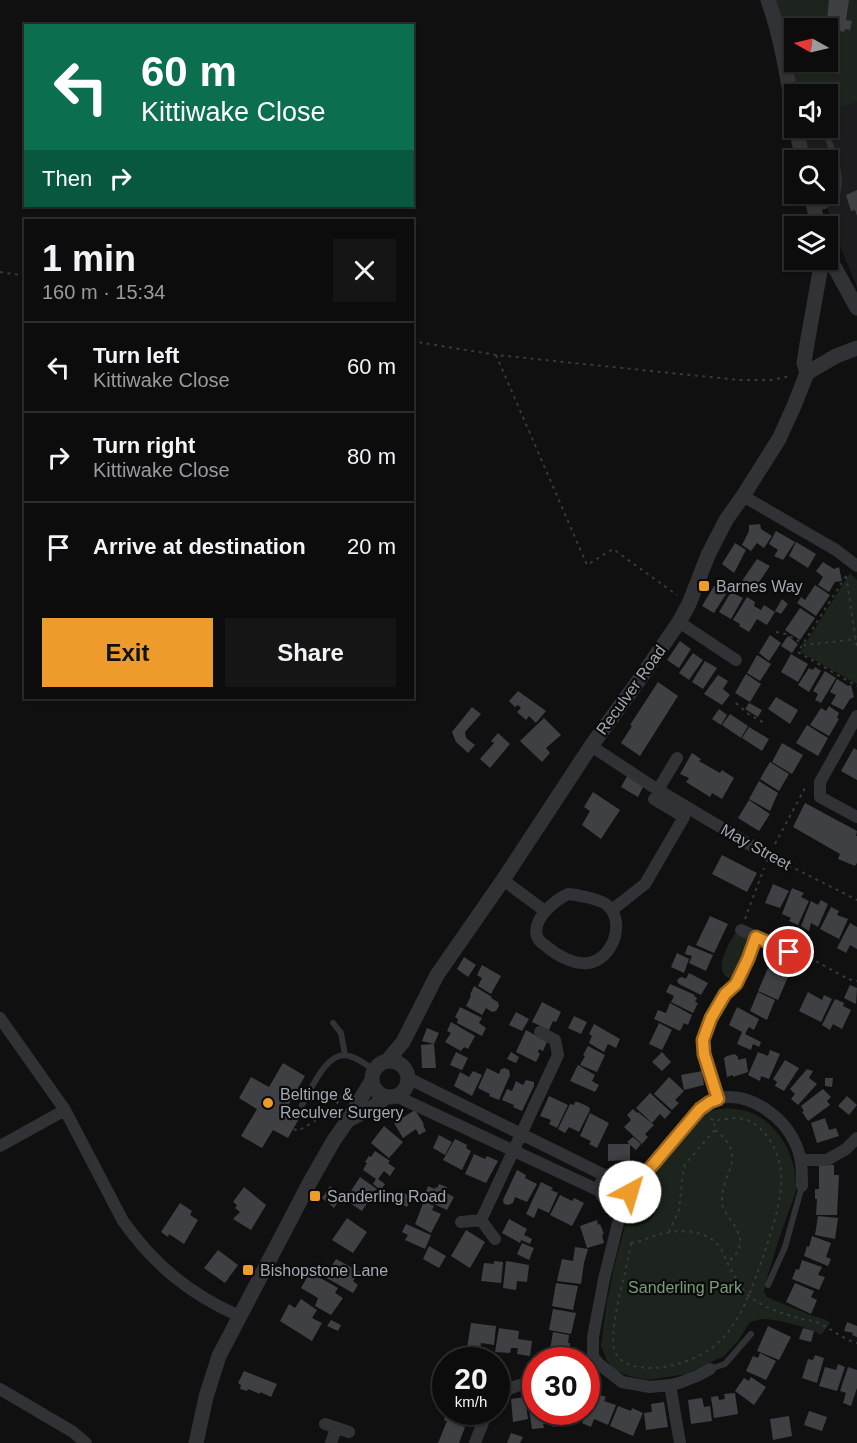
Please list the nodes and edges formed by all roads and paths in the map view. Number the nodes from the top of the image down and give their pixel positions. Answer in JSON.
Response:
{"nodes":[{"id":1,"x":768,"y":0,"type":"edge"},
{"id":2,"x":788,"y":84,"type":"edge"},
{"id":3,"x":838,"y":171,"type":"edge"},
{"id":4,"x":838,"y":188,"type":"edge"},
{"id":5,"x":821,"y":270,"type":"edge"},
{"id":6,"x":836,"y":270,"type":"edge"},
{"id":7,"x":0,"y":272,"type":"edge"},
{"id":8,"x":24,"y":276,"type":"edge"},
{"id":9,"x":857,"y":308,"type":"edge"},
{"id":10,"x":414,"y":341,"type":"edge"},
{"id":11,"x":857,"y":348,"type":"edge"},
{"id":12,"x":496,"y":355,"type":"junction"},
{"id":13,"x":807,"y":373,"type":"junction"},
{"id":14,"x":743,"y":496,"type":"junction"},
{"id":15,"x":854,"y":564,"type":"edge"},
{"id":16,"x":846,"y":576,"type":"junction"},
{"id":17,"x":689,"y":604,"type":"junction"},
{"id":18,"x":679,"y":622,"type":"junction"},
{"id":19,"x":776,"y":632,"type":"dead end"},
{"id":20,"x":856,"y":639,"type":"edge"},
{"id":21,"x":802,"y":645,"type":"junction"},
{"id":22,"x":857,"y":647,"type":"edge"},
{"id":23,"x":736,"y":660,"type":"dead end"},
{"id":24,"x":857,"y":686,"type":"edge"},
{"id":25,"x":736,"y":703,"type":"dead end"},
{"id":26,"x":857,"y":716,"type":"edge"},
{"id":27,"x":764,"y":723,"type":"dead end"},
{"id":28,"x":591,"y":746,"type":"junction"},
{"id":29,"x":677,"y":758,"type":"dead end"},
{"id":30,"x":656,"y":794,"type":"junction"},
{"id":31,"x":857,"y":817,"type":"edge"},
{"id":32,"x":769,"y":856,"type":"joint"},
{"id":33,"x":503,"y":880,"type":"junction"},
{"id":34,"x":857,"y":900,"type":"edge"},
{"id":35,"x":612,"y":910,"type":"junction"},
{"id":36,"x":545,"y":911,"type":"junction"},
{"id":37,"x":741,"y":930,"type":"dead end"},
{"id":38,"x":756,"y":937,"type":"junction"},
{"id":39,"x":789,"y":952,"type":"joint"},
{"id":40,"x":857,"y":981,"type":"edge"},
{"id":41,"x":0,"y":1018,"type":"edge"},
{"id":42,"x":333,"y":1023,"type":"dead end"},
{"id":43,"x":540,"y":1032,"type":"dead end"},
{"id":44,"x":403,"y":1042,"type":"junction"},
{"id":45,"x":345,"y":1055,"type":"junction"},
{"id":46,"x":378,"y":1070,"type":"junction"},
{"id":47,"x":406,"y":1073,"type":"junction"},
{"id":48,"x":354,"y":1090,"type":"dead end"},
{"id":49,"x":391,"y":1096,"type":"junction"},
{"id":50,"x":718,"y":1099,"type":"junction"},
{"id":51,"x":302,"y":1105,"type":"dead end"},
{"id":52,"x":700,"y":1109,"type":"junction"},
{"id":53,"x":64,"y":1110,"type":"junction"},
{"id":54,"x":348,"y":1120,"type":"junction"},
{"id":55,"x":714,"y":1121,"type":"junction"},
{"id":56,"x":294,"y":1129,"type":"dead end"},
{"id":57,"x":715,"y":1130,"type":"junction"},
{"id":58,"x":521,"y":1134,"type":"junction"},
{"id":59,"x":857,"y":1138,"type":"edge"},
{"id":60,"x":0,"y":1146,"type":"edge"},
{"id":61,"x":514,"y":1151,"type":"junction"},
{"id":62,"x":801,"y":1160,"type":"junction"},
{"id":63,"x":606,"y":1176,"type":"junction"},
{"id":64,"x":630,"y":1185,"type":"junction"},
{"id":65,"x":802,"y":1186,"type":"joint"},
{"id":66,"x":600,"y":1191,"type":"junction"},
{"id":67,"x":618,"y":1204,"type":"junction"},
{"id":68,"x":481,"y":1220,"type":"junction"},
{"id":69,"x":461,"y":1222,"type":"dead end"},
{"id":70,"x":669,"y":1232,"type":"junction"},
{"id":71,"x":495,"y":1239,"type":"dead end"},
{"id":72,"x":613,"y":1242,"type":"junction"},
{"id":73,"x":630,"y":1244,"type":"junction"},
{"id":74,"x":727,"y":1263,"type":"junction"},
{"id":75,"x":768,"y":1285,"type":"dead end"},
{"id":76,"x":749,"y":1297,"type":"junction"},
{"id":77,"x":239,"y":1316,"type":"junction"},
{"id":78,"x":751,"y":1334,"type":"dead end"},
{"id":79,"x":857,"y":1343,"type":"edge"},
{"id":80,"x":592,"y":1347,"type":"edge"},
{"id":81,"x":600,"y":1365,"type":"edge"},
{"id":82,"x":710,"y":1369,"type":"joint"},
{"id":83,"x":670,"y":1385,"type":"junction"},
{"id":84,"x":0,"y":1389,"type":"edge"},
{"id":85,"x":482,"y":1425,"type":"edge"},
{"id":86,"x":336,"y":1428,"type":"dead end"},
{"id":87,"x":86,"y":1443,"type":"edge"},
{"id":88,"x":196,"y":1443,"type":"edge"},
{"id":89,"x":331,"y":1443,"type":"edge"},
{"id":90,"x":475,"y":1443,"type":"edge"},
{"id":91,"x":680,"y":1443,"type":"edge"}],
"edges":[{"from":1,"to":2,"type":"street"},
{"from":3,"to":4,"type":"lane"},
{"from":5,"to":13,"type":"street"},
{"from":6,"to":9,"type":"street"},
{"from":7,"to":8,"type":"path"},
{"from":10,"to":12,"type":"path"},
{"from":11,"to":13,"type":"street"},
{"from":12,"to":13,"type":"path"},
{"from":12,"to":17,"type":"path"},
{"from":13,"to":14,"type":"street","name":"Reculver Road"},
{"from":14,"to":15,"type":"street"},
{"from":14,"to":17,"type":"street","name":"Reculver Road"},
{"from":15,"to":16,"type":"path"},
{"from":16,"to":20,"type":"path"},
{"from":16,"to":21,"type":"path"},
{"from":17,"to":18,"type":"street","name":"Reculver Road"},
{"from":18,"to":23,"type":"street"},
{"from":18,"to":28,"type":"street","name":"Reculver Road"},
{"from":19,"to":21,"type":"path"},
{"from":20,"to":21,"type":"path"},
{"from":20,"to":22,"type":"path"},
{"from":21,"to":24,"type":"path"},
{"from":25,"to":27,"type":"path"},
{"from":26,"to":31,"type":"street"},
{"from":28,"to":30,"type":"street","name":"May Street"},
{"from":28,"to":33,"type":"street","name":"Reculver Road"},
{"from":29,"to":30,"type":"street"},
{"from":30,"to":32,"type":"street","name":"May Street"},
{"from":30,"to":35,"type":"street"},
{"from":32,"to":34,"type":"path","name":"May Street"},
{"from":33,"to":36,"type":"street"},
{"from":33,"to":44,"type":"street","name":"Reculver Road"},
{"from":35,"to":36,"type":"street"},
{"from":35,"to":36,"type":"street"},
{"from":37,"to":38,"type":"street"},
{"from":38,"to":39,"type":"street"},
{"from":38,"to":50,"type":"street"},
{"from":39,"to":40,"type":"path"},
{"from":41,"to":53,"type":"street"},
{"from":42,"to":45,"type":"lane"},
{"from":43,"to":58,"type":"street"},
{"from":44,"to":46,"type":"street","name":"Reculver Road"},
{"from":44,"to":47,"type":"street","name":"Reculver Road"},
{"from":45,"to":46,"type":"lane"},
{"from":45,"to":51,"type":"lane"},
{"from":46,"to":47,"type":"street"},
{"from":46,"to":49,"type":"street"},
{"from":46,"to":54,"type":"street","name":"Reculver Road"},
{"from":47,"to":49,"type":"street","name":"Reculver Road"},
{"from":47,"to":58,"type":"street"},
{"from":48,"to":56,"type":"path"},
{"from":49,"to":54,"type":"street","name":"Reculver Road"},
{"from":49,"to":61,"type":"street"},
{"from":50,"to":52,"type":"street"},
{"from":50,"to":62,"type":"street"},
{"from":52,"to":55,"type":"path"},
{"from":52,"to":64,"type":"street"},
{"from":53,"to":60,"type":"street"},
{"from":53,"to":77,"type":"street"},
{"from":54,"to":77,"type":"street","name":"Reculver Road"},
{"from":55,"to":57,"type":"path"},
{"from":55,"to":76,"type":"path"},
{"from":57,"to":70,"type":"path"},
{"from":57,"to":74,"type":"path"},
{"from":58,"to":61,"type":"street"},
{"from":58,"to":63,"type":"street"},
{"from":59,"to":62,"type":"street"},
{"from":61,"to":66,"type":"street"},
{"from":61,"to":68,"type":"street"},
{"from":62,"to":65,"type":"street"},
{"from":63,"to":64,"type":"street"},
{"from":63,"to":66,"type":"street"},
{"from":64,"to":67,"type":"street"},
{"from":65,"to":75,"type":"lane"},
{"from":66,"to":67,"type":"street"},
{"from":67,"to":72,"type":"street"},
{"from":68,"to":69,"type":"street"},
{"from":68,"to":71,"type":"street"},
{"from":70,"to":73,"type":"path"},
{"from":70,"to":74,"type":"path"},
{"from":72,"to":73,"type":"path"},
{"from":72,"to":80,"type":"street"},
{"from":73,"to":76,"type":"path"},
{"from":74,"to":76,"type":"path"},
{"from":76,"to":79,"type":"path"},
{"from":77,"to":88,"type":"street","name":"Reculver Road"},
{"from":78,"to":82,"type":"lane"},
{"from":81,"to":83,"type":"street"},
{"from":82,"to":83,"type":"street"},
{"from":83,"to":91,"type":"street"},
{"from":84,"to":87,"type":"street"},
{"from":85,"to":90,"type":"street"},
{"from":86,"to":89,"type":"street"}]}
